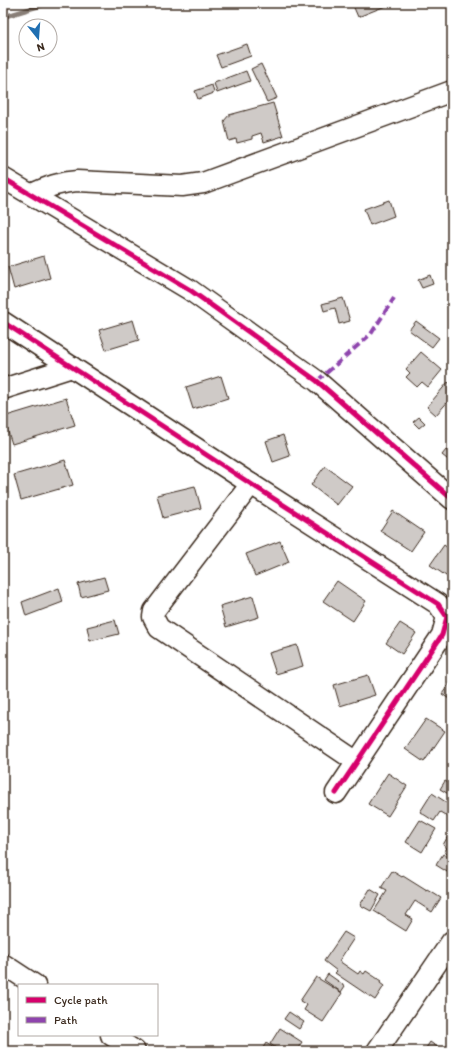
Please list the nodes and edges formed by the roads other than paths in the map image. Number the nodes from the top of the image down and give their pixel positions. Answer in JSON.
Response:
{"nodes":[{"id":1,"x":452,"y":91,"type":"edge"},
{"id":2,"x":3,"y":178,"type":"edge"},
{"id":3,"x":32,"y":194,"type":"junction"},
{"id":4,"x":3,"y":322,"type":"edge"},
{"id":5,"x":72,"y":367,"type":"junction"},
{"id":6,"x":3,"y":389,"type":"edge"},
{"id":7,"x":251,"y":484,"type":"junction"},
{"id":8,"x":452,"y":499,"type":"edge"},
{"id":9,"x":357,"y":762,"type":"junction"},
{"id":10,"x":336,"y":793,"type":"dead end"},
{"id":11,"x":452,"y":941,"type":"edge"},
{"id":12,"x":3,"y":964,"type":"edge"},
{"id":13,"x":34,"y":984,"type":"edge"},
{"id":14,"x":112,"y":1036,"type":"edge"},
{"id":15,"x":135,"y":1051,"type":"edge"},
{"id":16,"x":377,"y":1051,"type":"edge"}],
"edges":[{"from":1,"to":3,"type":"street"},
{"from":2,"to":3,"type":"street"},
{"from":3,"to":8,"type":"street"},
{"from":4,"to":5,"type":"street"},
{"from":5,"to":6,"type":"street"},
{"from":5,"to":7,"type":"street"},
{"from":7,"to":9,"type":"street"},
{"from":7,"to":9,"type":"street"},
{"from":9,"to":10,"type":"street"},
{"from":11,"to":16,"type":"street"},
{"from":12,"to":13,"type":"street"},
{"from":14,"to":15,"type":"street"}]}
